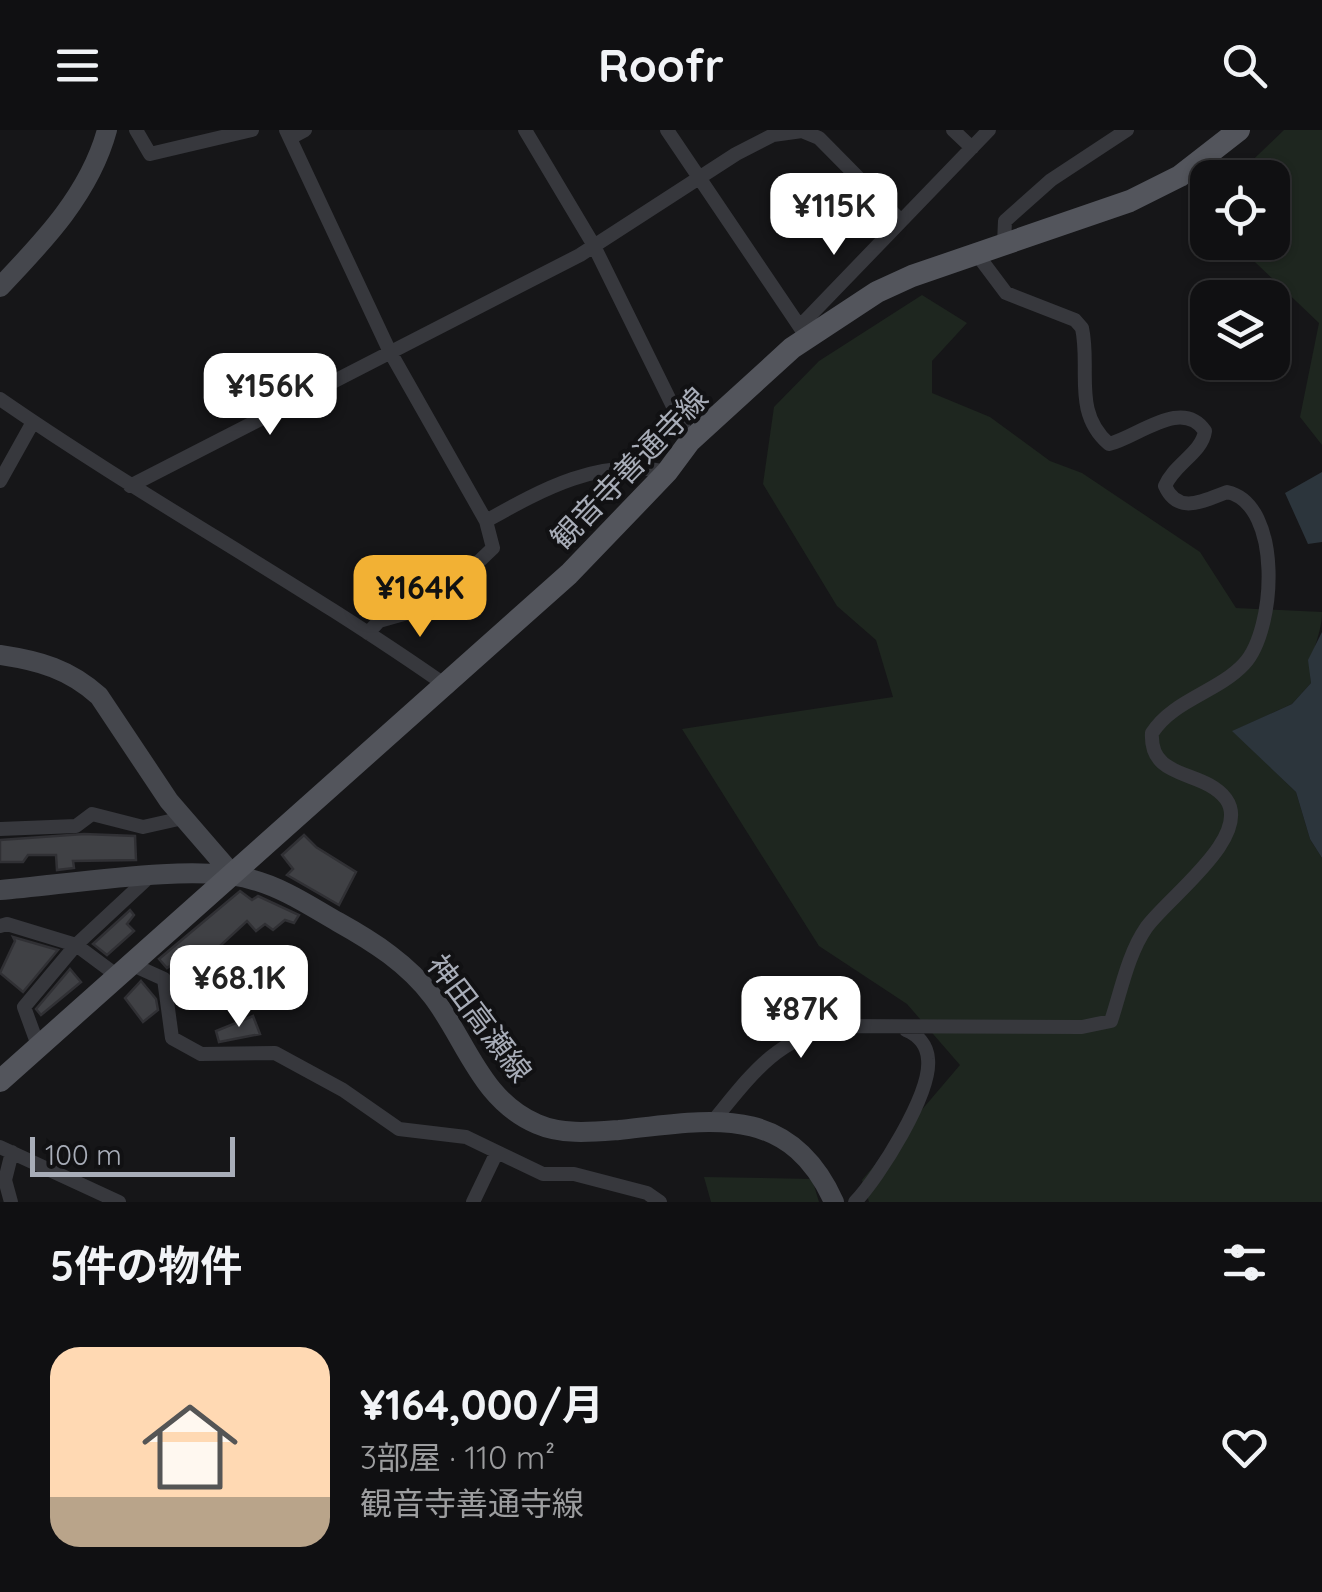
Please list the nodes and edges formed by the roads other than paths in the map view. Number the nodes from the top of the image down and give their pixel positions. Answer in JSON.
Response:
{"nodes":[{"id":1,"x":121,"y":130,"type":"edge"},
{"id":2,"x":136,"y":130,"type":"edge"},
{"id":3,"x":252,"y":130,"type":"edge"},
{"id":4,"x":305,"y":130,"type":"edge"},
{"id":5,"x":525,"y":130,"type":"edge"},
{"id":6,"x":667,"y":130,"type":"edge"},
{"id":7,"x":953,"y":130,"type":"edge"},
{"id":8,"x":989,"y":130,"type":"edge"},
{"id":9,"x":1128,"y":130,"type":"edge"},
{"id":10,"x":1239,"y":130,"type":"edge"},
{"id":11,"x":288,"y":134,"type":"edge"},
{"id":12,"x":105,"y":137,"type":"edge"},
{"id":13,"x":972,"y":148,"type":"junction"},
{"id":14,"x":697,"y":179,"type":"junction"},
{"id":15,"x":900,"y":220,"type":"junction"},
{"id":16,"x":594,"y":244,"type":"junction"},
{"id":17,"x":1004,"y":244,"type":"junction"},
{"id":18,"x":976,"y":253,"type":"junction"},
{"id":19,"x":0,"y":287,"type":"edge"},
{"id":20,"x":804,"y":332,"type":"junction"},
{"id":21,"x":388,"y":350,"type":"junction"},
{"id":22,"x":0,"y":399,"type":"edge"},
{"id":23,"x":33,"y":422,"type":"junction"},
{"id":24,"x":690,"y":441,"type":"junction"},
{"id":25,"x":667,"y":472,"type":"junction"},
{"id":26,"x":0,"y":482,"type":"edge"},
{"id":27,"x":130,"y":486,"type":"junction"},
{"id":28,"x":486,"y":521,"type":"junction"},
{"id":29,"x":368,"y":632,"type":"junction"},
{"id":30,"x":0,"y":655,"type":"edge"},
{"id":31,"x":448,"y":686,"type":"junction"},
{"id":32,"x":182,"y":818,"type":"junction"},
{"id":33,"x":0,"y":829,"type":"edge"},
{"id":34,"x":233,"y":875,"type":"junction"},
{"id":35,"x":148,"y":878,"type":"junction"},
{"id":36,"x":0,"y":890,"type":"edge"},
{"id":37,"x":0,"y":926,"type":"edge"},
{"id":38,"x":76,"y":945,"type":"junction"},
{"id":39,"x":126,"y":971,"type":"junction"},
{"id":40,"x":901,"y":1027,"type":"junction"},
{"id":41,"x":39,"y":1048,"type":"junction"},
{"id":42,"x":0,"y":1082,"type":"edge"},
{"id":43,"x":714,"y":1120,"type":"junction"},
{"id":44,"x":6,"y":1150,"type":"edge"},
{"id":45,"x":497,"y":1152,"type":"junction"},
{"id":46,"x":11,"y":1202,"type":"edge"},
{"id":47,"x":119,"y":1202,"type":"edge"},
{"id":48,"x":473,"y":1202,"type":"edge"},
{"id":49,"x":660,"y":1202,"type":"edge"},
{"id":50,"x":834,"y":1202,"type":"edge"},
{"id":51,"x":854,"y":1202,"type":"edge"}],
"edges":[{"from":1,"to":12,"type":"street"},
{"from":2,"to":3,"type":"street"},
{"from":4,"to":11,"type":"street"},
{"from":5,"to":16,"type":"street"},
{"from":6,"to":14,"type":"street"},
{"from":7,"to":13,"type":"street"},
{"from":8,"to":13,"type":"street"},
{"from":9,"to":17,"type":"street"},
{"from":10,"to":17,"type":"main road","name":"観音寺善通寺線"},
{"from":11,"to":21,"type":"street"},
{"from":12,"to":19,"type":"main road"},
{"from":13,"to":15,"type":"street"},
{"from":14,"to":15,"type":"street"},
{"from":14,"to":16,"type":"street"},
{"from":14,"to":20,"type":"street"},
{"from":15,"to":20,"type":"street"},
{"from":16,"to":21,"type":"street"},
{"from":16,"to":24,"type":"street"},
{"from":17,"to":18,"type":"main road","name":"観音寺善通寺線"},
{"from":18,"to":20,"type":"main road","name":"観音寺善通寺線"},
{"from":18,"to":40,"type":"street"},
{"from":20,"to":24,"type":"main road","name":"観音寺善通寺線"},
{"from":21,"to":27,"type":"street"},
{"from":21,"to":28,"type":"street"},
{"from":22,"to":23,"type":"street"},
{"from":23,"to":26,"type":"street"},
{"from":23,"to":27,"type":"street"},
{"from":24,"to":25,"type":"main road","name":"観音寺善通寺線"},
{"from":25,"to":28,"type":"street"},
{"from":25,"to":31,"type":"main road","name":"観音寺善通寺線"},
{"from":27,"to":29,"type":"street"},
{"from":28,"to":29,"type":"street"},
{"from":29,"to":31,"type":"street"},
{"from":30,"to":32,"type":"main road"},
{"from":31,"to":34,"type":"main road","name":"観音寺善通寺線"},
{"from":32,"to":33,"type":"street"},
{"from":32,"to":34,"type":"main road"},
{"from":34,"to":35,"type":"main road","name":"神田高瀬線"},
{"from":34,"to":39,"type":"main road","name":"観音寺善通寺線"},
{"from":34,"to":43,"type":"main road","name":"神田高瀬線"},
{"from":35,"to":36,"type":"main road","name":"神田高瀬線"},
{"from":35,"to":38,"type":"street"},
{"from":37,"to":38,"type":"street"},
{"from":38,"to":39,"type":"street"},
{"from":38,"to":41,"type":"street"},
{"from":39,"to":41,"type":"main road","name":"観音寺善通寺線"},
{"from":39,"to":45,"type":"street"},
{"from":40,"to":43,"type":"street"},
{"from":40,"to":51,"type":"street"},
{"from":41,"to":42,"type":"main road","name":"観音寺善通寺線"},
{"from":43,"to":50,"type":"main road","name":"神田高瀬線"},
{"from":44,"to":46,"type":"street"},
{"from":44,"to":47,"type":"street"},
{"from":45,"to":48,"type":"street"},
{"from":45,"to":49,"type":"street"}]}
